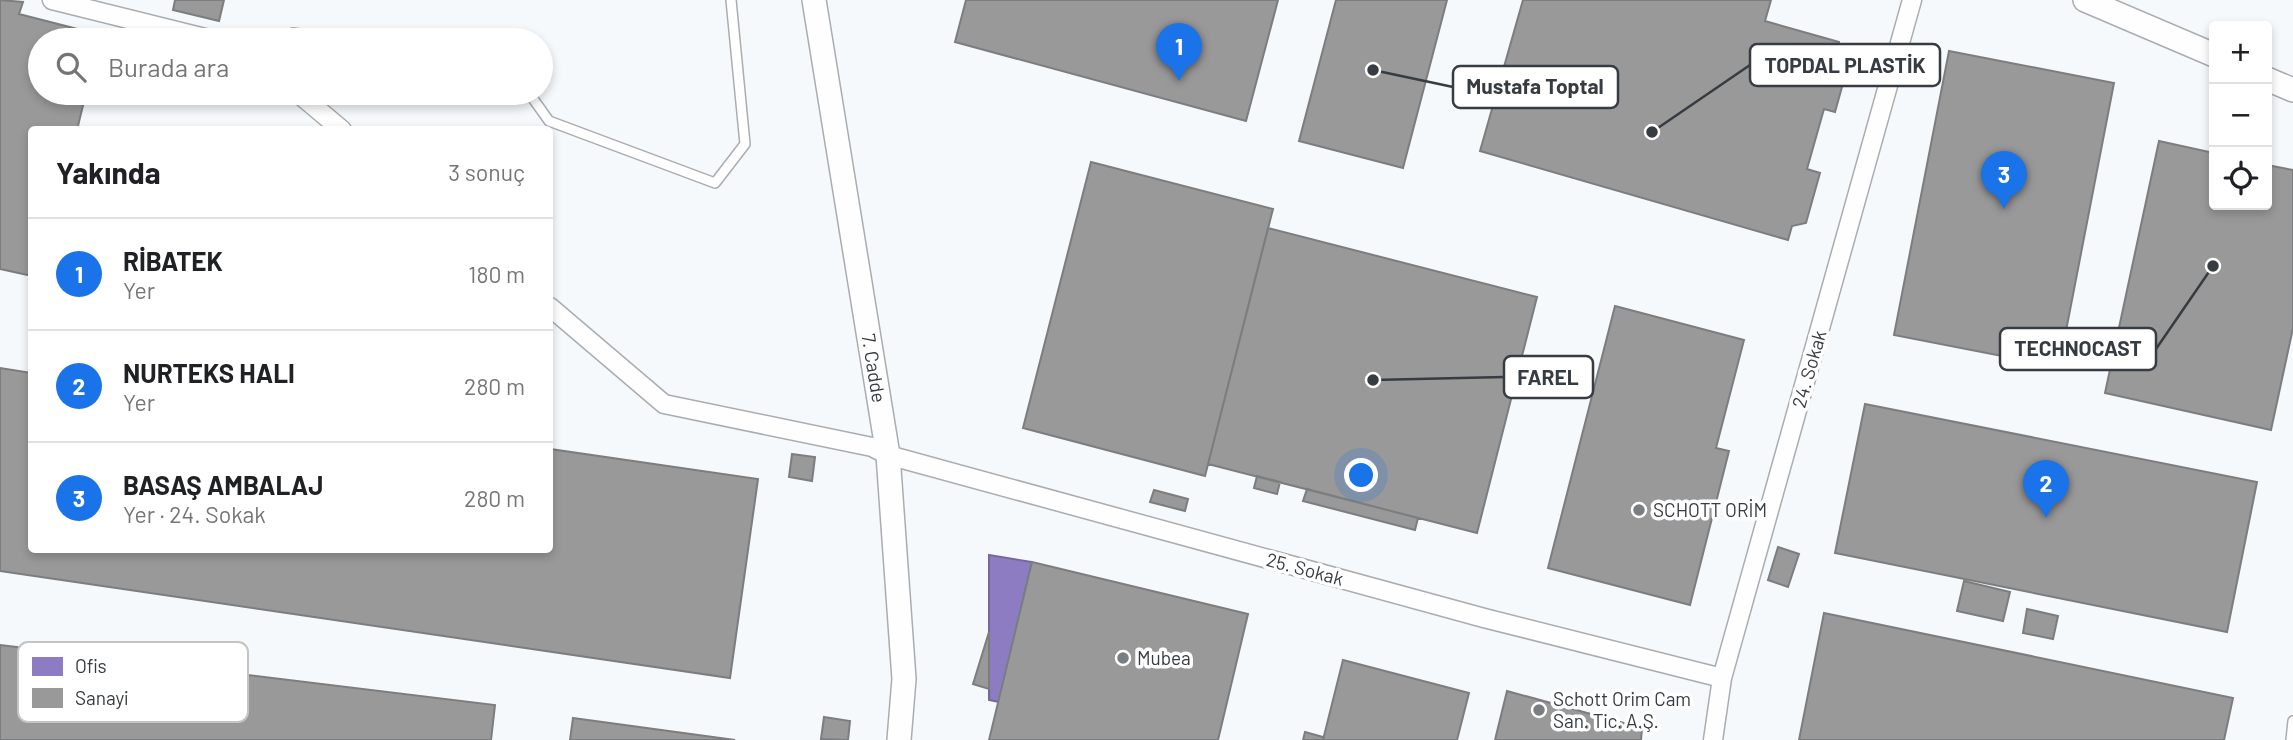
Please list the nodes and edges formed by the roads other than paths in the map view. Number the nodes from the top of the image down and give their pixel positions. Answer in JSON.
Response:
{"nodes":[{"id":1,"x":52,"y":0,"type":"edge"},
{"id":2,"x":731,"y":0,"type":"edge"},
{"id":3,"x":814,"y":0,"type":"edge"},
{"id":4,"x":1912,"y":0,"type":"edge"},
{"id":5,"x":2085,"y":0,"type":"edge"},
{"id":6,"x":165,"y":28,"type":"edge"},
{"id":7,"x":2209,"y":53,"type":"edge"},
{"id":8,"x":2272,"y":81,"type":"edge"},
{"id":9,"x":2293,"y":90,"type":"edge"},
{"id":10,"x":312,"y":105,"type":"edge"},
{"id":11,"x":538,"y":105,"type":"edge"},
{"id":12,"x":337,"y":126,"type":"edge"},
{"id":13,"x":553,"y":310,"type":"edge"},
{"id":14,"x":888,"y":455,"type":"junction"},
{"id":15,"x":1722,"y":678,"type":"junction"},
{"id":16,"x":2293,"y":721,"type":"edge"},
{"id":17,"x":899,"y":740,"type":"edge"},
{"id":18,"x":1713,"y":740,"type":"edge"},
{"id":19,"x":2291,"y":740,"type":"edge"}],
"edges":[{"from":1,"to":6,"type":"street"},
{"from":2,"to":11,"type":"lane"},
{"from":3,"to":14,"type":"street","name":"7. Cadde"},
{"from":4,"to":15,"type":"street","name":"24. Sokak"},
{"from":5,"to":7,"type":"street"},
{"from":8,"to":9,"type":"street"},
{"from":10,"to":12,"type":"street"},
{"from":13,"to":14,"type":"street","name":"25. Sokak"},
{"from":14,"to":15,"type":"street","name":"25. Sokak"},
{"from":14,"to":17,"type":"street","name":"7. Cadde"},
{"from":15,"to":18,"type":"street","name":"24. Sokak"},
{"from":16,"to":19,"type":"lane"}]}
